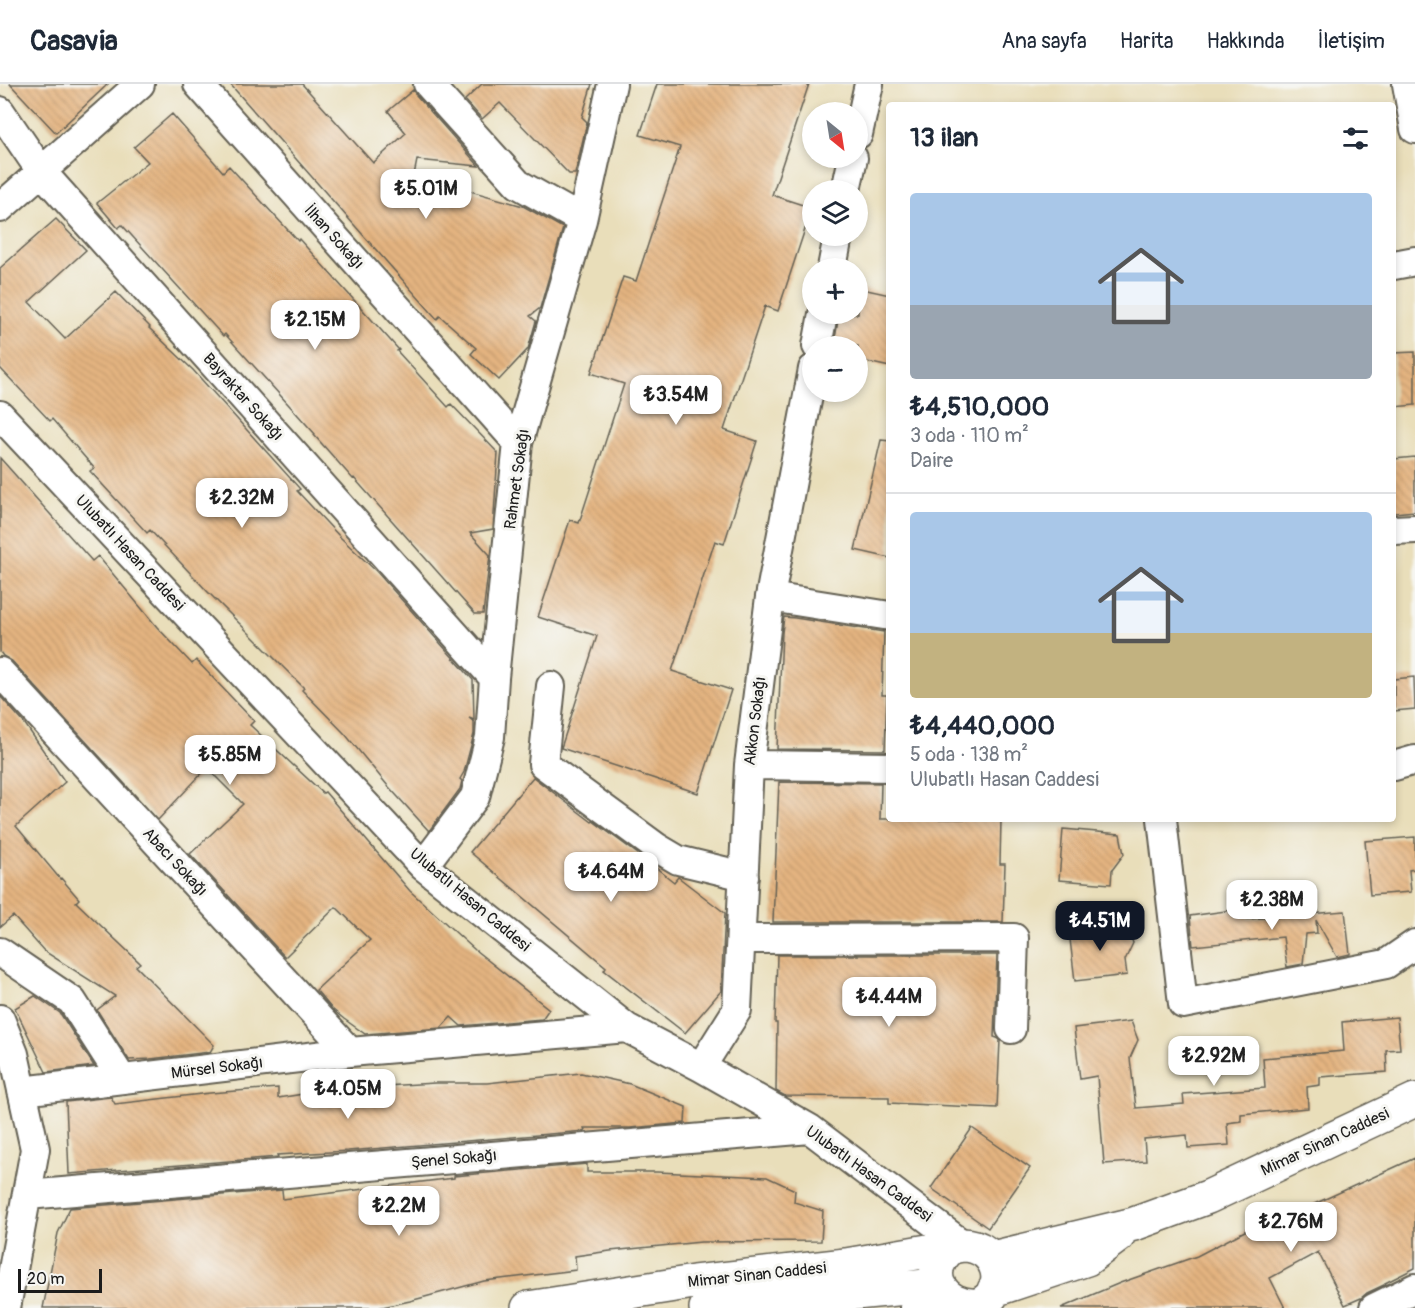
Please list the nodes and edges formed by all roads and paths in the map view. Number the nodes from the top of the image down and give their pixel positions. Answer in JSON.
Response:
{"nodes":[{"id":1,"x":140,"y":84,"type":"edge"},
{"id":2,"x":198,"y":84,"type":"edge"},
{"id":3,"x":428,"y":84,"type":"edge"},
{"id":4,"x":612,"y":84,"type":"edge"},
{"id":5,"x":868,"y":84,"type":"edge"},
{"id":6,"x":1407,"y":84,"type":"edge"},
{"id":7,"x":864,"y":102,"type":"edge"},
{"id":8,"x":0,"y":111,"type":"edge"},
{"id":9,"x":1415,"y":129,"type":"edge"},
{"id":10,"x":41,"y":171,"type":"junction"},
{"id":11,"x":0,"y":208,"type":"edge"},
{"id":12,"x":582,"y":220,"type":"junction"},
{"id":13,"x":1415,"y":261,"type":"edge"},
{"id":14,"x":1396,"y":265,"type":"edge"},
{"id":15,"x":807,"y":402,"type":"edge"},
{"id":16,"x":0,"y":415,"type":"edge"},
{"id":17,"x":518,"y":443,"type":"junction"},
{"id":18,"x":1415,"y":528,"type":"edge"},
{"id":19,"x":1396,"y":530,"type":"edge"},
{"id":20,"x":770,"y":597,"type":"junction"},
{"id":21,"x":886,"y":615,"type":"edge"},
{"id":22,"x":0,"y":672,"type":"edge"},
{"id":23,"x":494,"y":678,"type":"junction"},
{"id":24,"x":551,"y":686,"type":"dead end"},
{"id":25,"x":1415,"y":760,"type":"edge"},
{"id":26,"x":749,"y":765,"type":"junction"},
{"id":27,"x":1396,"y":765,"type":"edge"},
{"id":28,"x":886,"y":767,"type":"edge"},
{"id":29,"x":1161,"y":822,"type":"edge"},
{"id":30,"x":423,"y":866,"type":"junction"},
{"id":31,"x":744,"y":876,"type":"junction"},
{"id":32,"x":741,"y":939,"type":"junction"},
{"id":33,"x":1415,"y":944,"type":"edge"},
{"id":34,"x":0,"y":952,"type":"edge"},
{"id":35,"x":0,"y":1019,"type":"edge"},
{"id":36,"x":627,"y":1028,"type":"junction"},
{"id":37,"x":1011,"y":1029,"type":"dead end"},
{"id":38,"x":350,"y":1052,"type":"junction"},
{"id":39,"x":701,"y":1067,"type":"junction"},
{"id":40,"x":122,"y":1079,"type":"junction"},
{"id":41,"x":22,"y":1091,"type":"junction"},
{"id":42,"x":1415,"y":1100,"type":"edge"},
{"id":43,"x":810,"y":1130,"type":"junction"},
{"id":44,"x":27,"y":1195,"type":"junction"},
{"id":45,"x":1134,"y":1224,"type":"junction"},
{"id":46,"x":957,"y":1246,"type":"junction"},
{"id":47,"x":992,"y":1258,"type":"junction"},
{"id":48,"x":1415,"y":1288,"type":"edge"},
{"id":49,"x":930,"y":1295,"type":"edge"},
{"id":50,"x":992,"y":1299,"type":"edge"},
{"id":51,"x":849,"y":1301,"type":"edge"},
{"id":52,"x":6,"y":1308,"type":"edge"},
{"id":53,"x":528,"y":1308,"type":"edge"},
{"id":54,"x":706,"y":1308,"type":"edge"},
{"id":55,"x":1374,"y":1308,"type":"edge"}],
"edges":[{"from":1,"to":10,"type":"street"},
{"from":2,"to":17,"type":"street","name":"İlhan Sokağı"},
{"from":3,"to":12,"type":"street"},
{"from":4,"to":12,"type":"street","name":"Rahmet Sokağı"},
{"from":5,"to":7,"type":"street"},
{"from":6,"to":9,"type":"street"},
{"from":8,"to":10,"type":"street","name":"Bayraktar Sokağı"},
{"from":10,"to":11,"type":"street"},
{"from":10,"to":23,"type":"street","name":"Bayraktar Sokağı"},
{"from":12,"to":17,"type":"street","name":"Rahmet Sokağı"},
{"from":13,"to":14,"type":"street"},
{"from":15,"to":20,"type":"street","name":"Akkon Sokağı"},
{"from":16,"to":30,"type":"street","name":"Ulubatlı Hasan Caddesi"},
{"from":17,"to":23,"type":"street","name":"Rahmet Sokağı"},
{"from":18,"to":19,"type":"street"},
{"from":20,"to":21,"type":"street"},
{"from":20,"to":26,"type":"street","name":"Akkon Sokağı"},
{"from":22,"to":38,"type":"street","name":"Abacı Sokağı"},
{"from":23,"to":30,"type":"street","name":"Rahmet Sokağı"},
{"from":24,"to":31,"type":"street"},
{"from":25,"to":27,"type":"street"},
{"from":26,"to":28,"type":"street"},
{"from":26,"to":31,"type":"street","name":"Akkon Sokağı"},
{"from":29,"to":33,"type":"street"},
{"from":30,"to":36,"type":"street","name":"Ulubatlı Hasan Caddesi"},
{"from":31,"to":32,"type":"street","name":"Akkon Sokağı"},
{"from":32,"to":37,"type":"street"},
{"from":32,"to":39,"type":"street","name":"Akkon Sokağı"},
{"from":34,"to":40,"type":"street"},
{"from":35,"to":41,"type":"street"},
{"from":36,"to":38,"type":"street","name":"Mürsel Sokağı"},
{"from":36,"to":39,"type":"street","name":"Ulubatlı Hasan Caddesi"},
{"from":38,"to":40,"type":"street","name":"Mürsel Sokağı"},
{"from":39,"to":43,"type":"street","name":"Ulubatlı Hasan Caddesi"},
{"from":40,"to":41,"type":"street","name":"Mürsel Sokağı"},
{"from":41,"to":44,"type":"street"},
{"from":42,"to":45,"type":"main road","name":"Mimar Sinan Caddesi"},
{"from":43,"to":44,"type":"street","name":"Şenel Sokağı"},
{"from":43,"to":46,"type":"street","name":"Ulubatlı Hasan Caddesi"},
{"from":44,"to":52,"type":"street"},
{"from":45,"to":47,"type":"main road","name":"Mimar Sinan Caddesi"},
{"from":45,"to":50,"type":"main road","name":"Mimar Sinan Caddesi"},
{"from":46,"to":47,"type":"main road"},
{"from":46,"to":49,"type":"main road"},
{"from":46,"to":53,"type":"main road","name":"Mimar Sinan Caddesi"},
{"from":47,"to":50,"type":"main road"},
{"from":48,"to":55,"type":"street"},
{"from":49,"to":50,"type":"main road","name":"Mimar Sinan Caddesi"},
{"from":49,"to":51,"type":"main road","name":"Mimar Sinan Caddesi"},
{"from":51,"to":54,"type":"main road","name":"Mimar Sinan Caddesi"}]}
